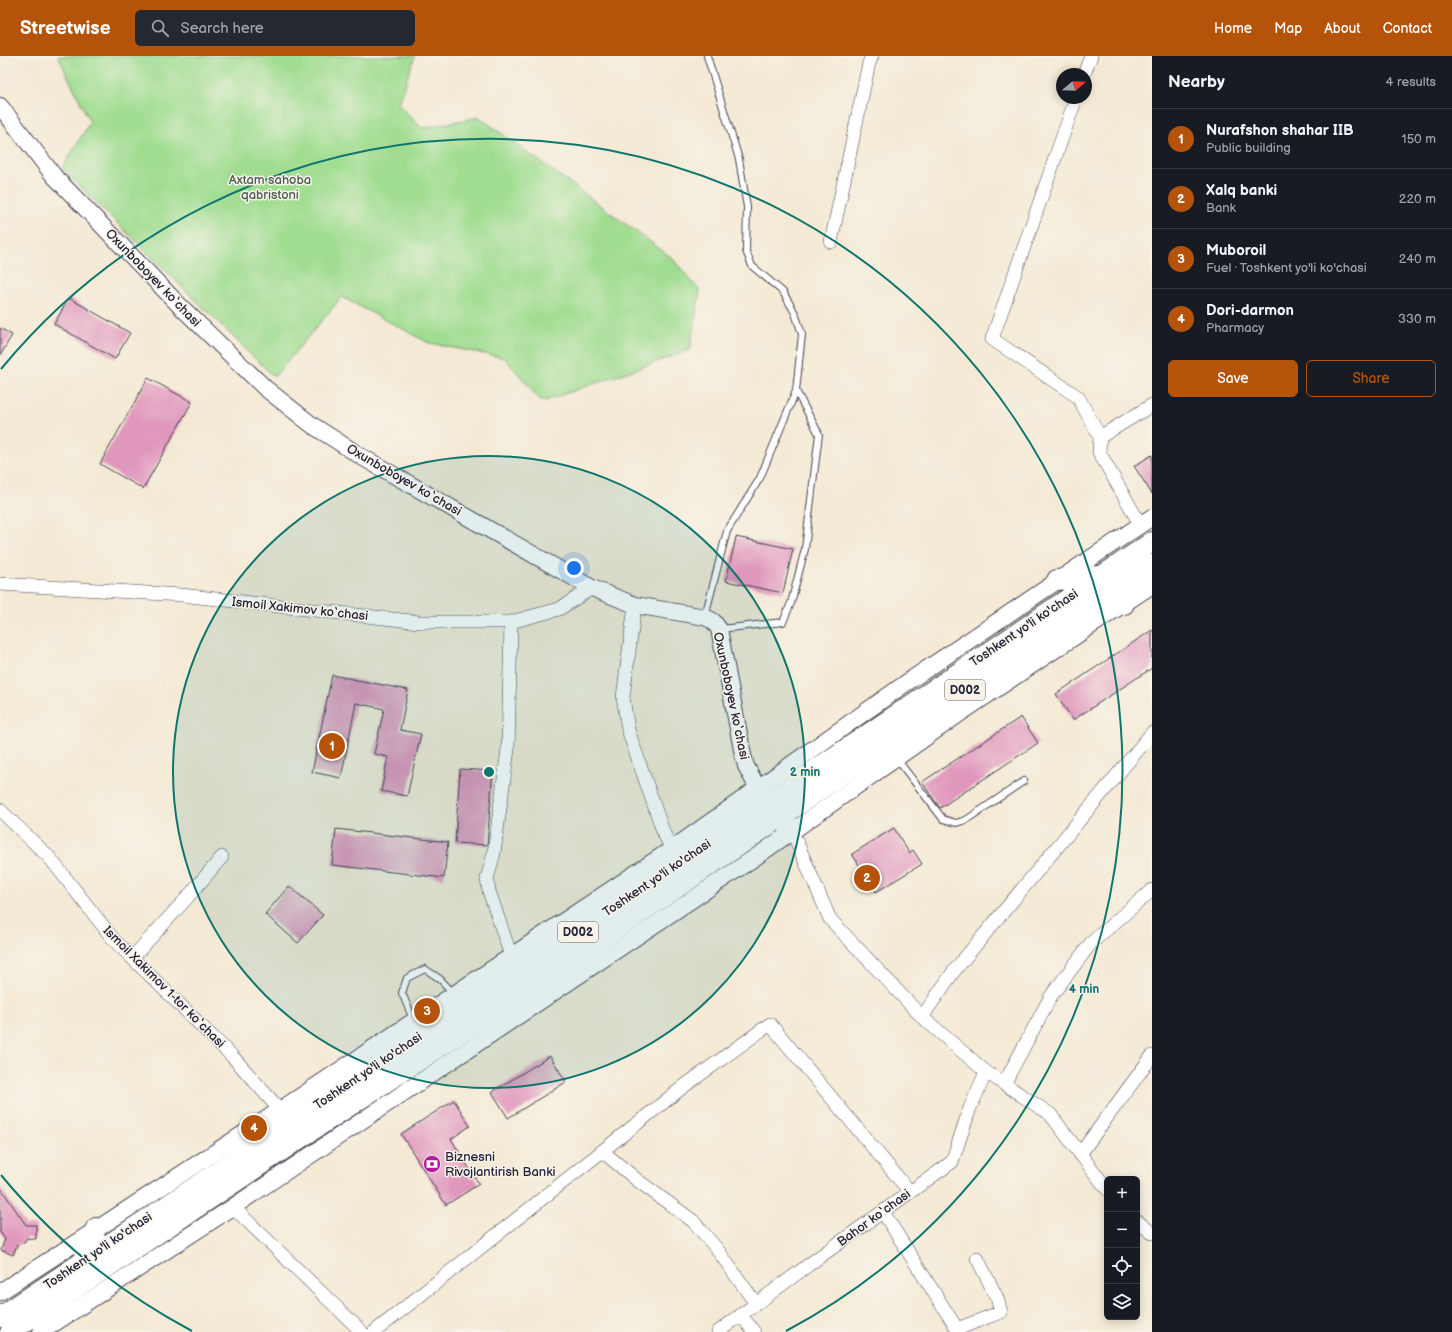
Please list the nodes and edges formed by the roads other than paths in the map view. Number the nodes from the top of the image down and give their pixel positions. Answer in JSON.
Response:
{"nodes":[{"id":1,"x":707,"y":56,"type":"edge"},
{"id":2,"x":872,"y":56,"type":"edge"},
{"id":3,"x":1091,"y":56,"type":"edge"},
{"id":4,"x":1086,"y":68,"type":"edge"},
{"id":5,"x":1074,"y":104,"type":"edge"},
{"id":6,"x":0,"y":106,"type":"edge"},
{"id":7,"x":831,"y":242,"type":"dead end"},
{"id":8,"x":796,"y":391,"type":"junction"},
{"id":9,"x":1152,"y":404,"type":"edge"},
{"id":10,"x":1100,"y":437,"type":"junction"},
{"id":11,"x":1146,"y":521,"type":"edge"},
{"id":12,"x":1152,"y":542,"type":"edge"},
{"id":13,"x":1152,"y":565,"type":"edge"},
{"id":14,"x":1100,"y":576,"type":"junction"},
{"id":15,"x":1057,"y":580,"type":"junction"},
{"id":16,"x":0,"y":584,"type":"edge"},
{"id":17,"x":1152,"y":585,"type":"edge"},
{"id":18,"x":592,"y":588,"type":"junction"},
{"id":19,"x":1124,"y":604,"type":"junction"},
{"id":20,"x":635,"y":605,"type":"junction"},
{"id":21,"x":1091,"y":606,"type":"junction"},
{"id":22,"x":705,"y":617,"type":"junction"},
{"id":23,"x":511,"y":622,"type":"junction"},
{"id":24,"x":719,"y":629,"type":"junction"},
{"id":25,"x":1152,"y":733,"type":"edge"},
{"id":26,"x":896,"y":758,"type":"junction"},
{"id":27,"x":1024,"y":781,"type":"dead end"},
{"id":28,"x":763,"y":794,"type":"junction"},
{"id":29,"x":0,"y":810,"type":"edge"},
{"id":30,"x":787,"y":824,"type":"junction"},
{"id":31,"x":672,"y":849,"type":"junction"},
{"id":32,"x":222,"y":857,"type":"dead end"},
{"id":33,"x":1152,"y":890,"type":"edge"},
{"id":34,"x":511,"y":956,"type":"junction"},
{"id":35,"x":132,"y":958,"type":"junction"},
{"id":36,"x":536,"y":993,"type":"junction"},
{"id":37,"x":454,"y":994,"type":"junction"},
{"id":38,"x":922,"y":1017,"type":"junction"},
{"id":39,"x":414,"y":1021,"type":"junction"},
{"id":40,"x":1152,"y":1056,"type":"edge"},
{"id":41,"x":986,"y":1072,"type":"junction"},
{"id":42,"x":1004,"y":1084,"type":"junction"},
{"id":43,"x":280,"y":1110,"type":"junction"},
{"id":44,"x":602,"y":1151,"type":"junction"},
{"id":45,"x":1080,"y":1154,"type":"junction"},
{"id":46,"x":1104,"y":1185,"type":"edge"},
{"id":47,"x":910,"y":1192,"type":"junction"},
{"id":48,"x":233,"y":1207,"type":"junction"},
{"id":49,"x":883,"y":1212,"type":"junction"},
{"id":50,"x":1140,"y":1223,"type":"edge"},
{"id":51,"x":96,"y":1228,"type":"junction"},
{"id":52,"x":1152,"y":1233,"type":"edge"},
{"id":53,"x":977,"y":1258,"type":"dead end"},
{"id":54,"x":82,"y":1262,"type":"junction"},
{"id":55,"x":88,"y":1281,"type":"junction"},
{"id":56,"x":0,"y":1292,"type":"edge"},
{"id":57,"x":756,"y":1304,"type":"junction"},
{"id":58,"x":82,"y":1305,"type":"junction"},
{"id":59,"x":741,"y":1315,"type":"junction"},
{"id":60,"x":0,"y":1317,"type":"edge"},
{"id":61,"x":958,"y":1331,"type":"edge"},
{"id":62,"x":10,"y":1332,"type":"edge"},
{"id":63,"x":41,"y":1332,"type":"edge"},
{"id":64,"x":362,"y":1332,"type":"edge"},
{"id":65,"x":374,"y":1332,"type":"edge"},
{"id":66,"x":718,"y":1332,"type":"edge"},
{"id":67,"x":754,"y":1332,"type":"edge"}],
"edges":[{"from":1,"to":8,"type":"lane"},
{"from":2,"to":7,"type":"street"},
{"from":3,"to":4,"type":"street"},
{"from":5,"to":10,"type":"street"},
{"from":6,"to":18,"type":"street","name":"Oxunboboyev ko‘chasi"},
{"from":8,"to":22,"type":"lane"},
{"from":8,"to":24,"type":"lane"},
{"from":9,"to":10,"type":"street"},
{"from":10,"to":11,"type":"street"},
{"from":11,"to":15,"type":"street"},
{"from":12,"to":14,"type":"main road","name":"Toshkent yo'li ko'chasi","number":"D002"},
{"from":13,"to":21,"type":"main road","name":"Toshkent yo'li ko'chasi","number":"D002"},
{"from":14,"to":15,"type":"main road"},
{"from":14,"to":28,"type":"main road","name":"Toshkent yo'li ko'chasi","number":"D002"},
{"from":15,"to":28,"type":"street"},
{"from":16,"to":23,"type":"street","name":"Ismoil Xakimov ko‘chasi"},
{"from":17,"to":19,"type":"street"},
{"from":18,"to":20,"type":"street","name":"Oxunboboyev ko‘chasi"},
{"from":18,"to":23,"type":"street","name":"Ismoil Xakimov ko‘chasi"},
{"from":19,"to":21,"type":"main road"},
{"from":19,"to":26,"type":"street"},
{"from":20,"to":22,"type":"street","name":"Oxunboboyev ko‘chasi"},
{"from":20,"to":31,"type":"street"},
{"from":21,"to":30,"type":"main road","name":"Toshkent yo'li ko'chasi","number":"D002"},
{"from":22,"to":24,"type":"street","name":"Oxunboboyev ko‘chasi"},
{"from":23,"to":34,"type":"street"},
{"from":24,"to":28,"type":"street","name":"Oxunboboyev ko‘chasi"},
{"from":25,"to":38,"type":"street"},
{"from":26,"to":27,"type":"lane"},
{"from":26,"to":30,"type":"street"},
{"from":28,"to":30,"type":"main road","name":"Oxunboboyev ko‘chasi"},
{"from":28,"to":31,"type":"street"},
{"from":28,"to":54,"type":"main road","name":"Toshkent yo'li ko'chasi","number":"D002"},
{"from":29,"to":35,"type":"street","name":"Ismoil Xakimov 1-tor ko‘chasi"},
{"from":30,"to":36,"type":"main road","name":"Toshkent yo'li ko'chasi","number":"D002"},
{"from":30,"to":38,"type":"street"},
{"from":31,"to":34,"type":"street"},
{"from":32,"to":35,"type":"street"},
{"from":33,"to":42,"type":"street"},
{"from":34,"to":37,"type":"street"},
{"from":35,"to":43,"type":"street","name":"Ismoil Xakimov 1-tor ko‘chasi"},
{"from":36,"to":48,"type":"street"},
{"from":36,"to":55,"type":"main road","name":"Toshkent yo'li ko'chasi","number":"D002"},
{"from":37,"to":39,"type":"street"},
{"from":37,"to":39,"type":"lane"},
{"from":38,"to":41,"type":"street"},
{"from":39,"to":43,"type":"street"},
{"from":40,"to":45,"type":"street"},
{"from":41,"to":42,"type":"street"},
{"from":41,"to":47,"type":"street","name":"Bahor ko‘chasi"},
{"from":42,"to":45,"type":"street"},
{"from":43,"to":51,"type":"street"},
{"from":44,"to":47,"type":"street"},
{"from":44,"to":57,"type":"street"},
{"from":44,"to":65,"type":"street"},
{"from":45,"to":46,"type":"street"},
{"from":47,"to":49,"type":"street","name":"Bahor ko‘chasi"},
{"from":48,"to":58,"type":"street"},
{"from":48,"to":64,"type":"street"},
{"from":49,"to":57,"type":"street","name":"Bahor ko‘chasi"},
{"from":49,"to":61,"type":"street"},
{"from":50,"to":52,"type":"street"},
{"from":51,"to":54,"type":"main road"},
{"from":51,"to":56,"type":"street"},
{"from":53,"to":61,"type":"street"},
{"from":54,"to":60,"type":"main road","name":"Toshkent yo'li ko'chasi","number":"D002"},
{"from":55,"to":58,"type":"main road"},
{"from":55,"to":62,"type":"main road","name":"Toshkent yo'li ko'chasi","number":"D002"},
{"from":57,"to":59,"type":"street","name":"Bahor ko‘chasi"},
{"from":58,"to":63,"type":"street"},
{"from":59,"to":66,"type":"street","name":"Bahor ko‘chasi"},
{"from":59,"to":67,"type":"street"}]}
